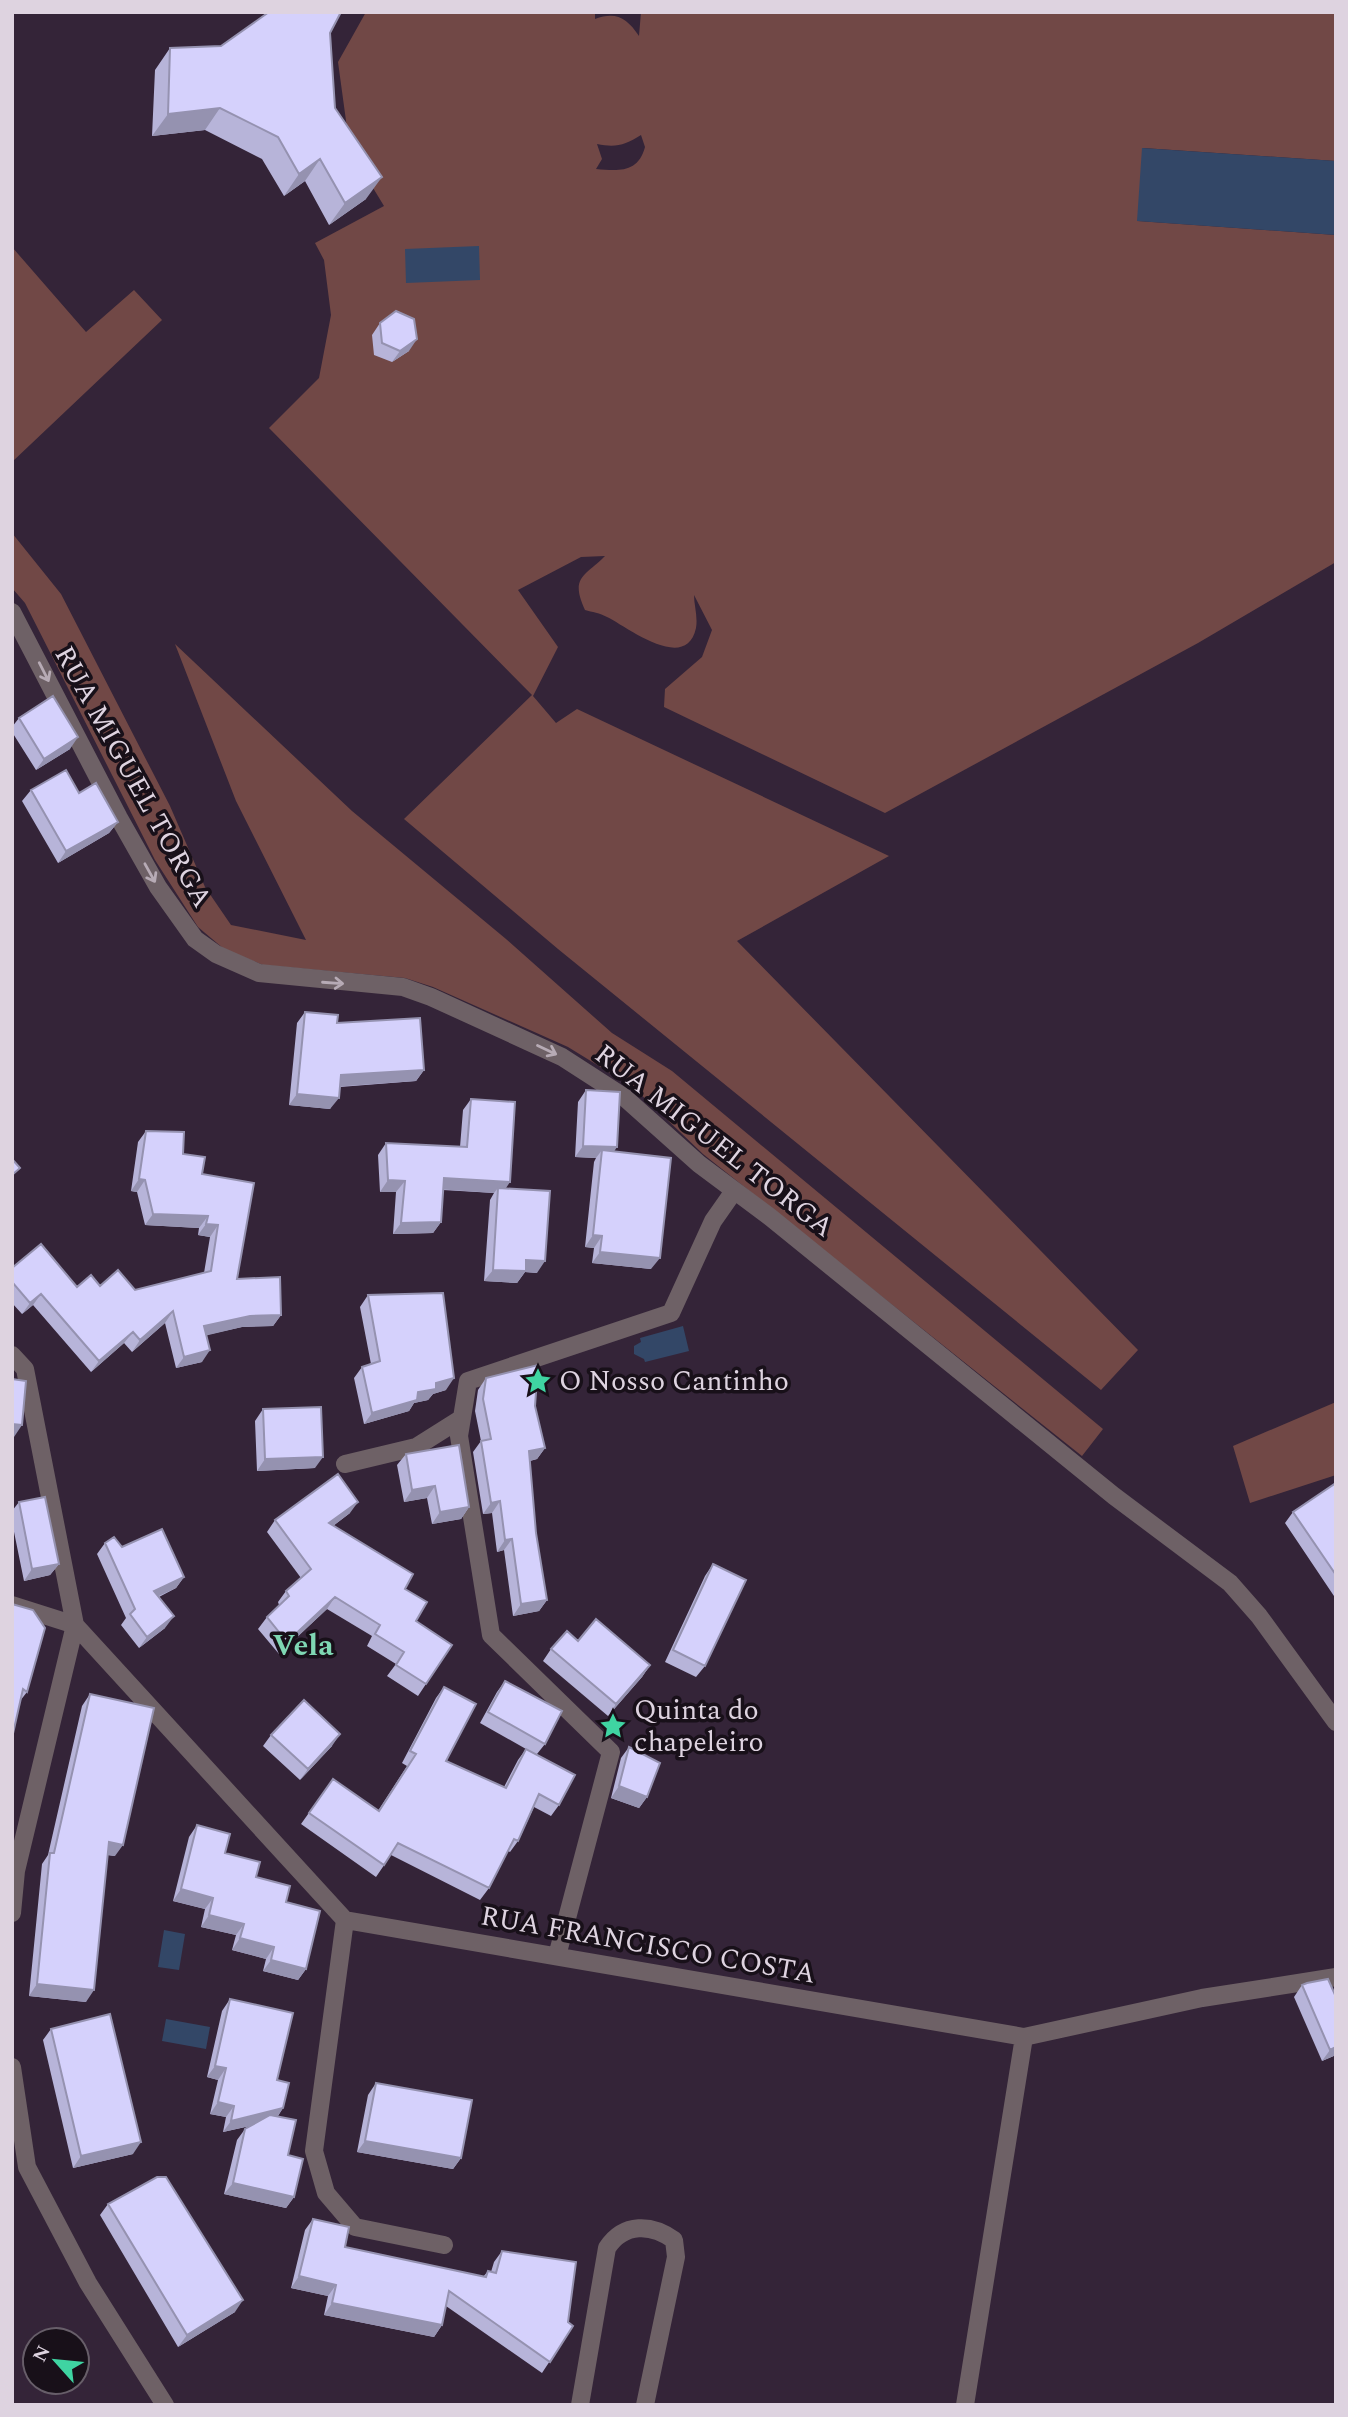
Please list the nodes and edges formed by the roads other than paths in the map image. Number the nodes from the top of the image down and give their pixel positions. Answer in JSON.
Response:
{"nodes":[{"id":1,"x":12,"y":612,"type":"edge"},
{"id":2,"x":734,"y":1191,"type":"junction"},
{"id":3,"x":12,"y":1355,"type":"edge"},
{"id":4,"x":462,"y":1418,"type":"junction"},
{"id":5,"x":345,"y":1464,"type":"dead end"},
{"id":6,"x":12,"y":1605,"type":"edge"},
{"id":7,"x":75,"y":1625,"type":"junction"},
{"id":8,"x":1336,"y":1722,"type":"edge"},
{"id":9,"x":12,"y":1913,"type":"edge"},
{"id":10,"x":345,"y":1920,"type":"junction"},
{"id":11,"x":557,"y":1956,"type":"junction"},
{"id":12,"x":1336,"y":1977,"type":"edge"},
{"id":13,"x":1024,"y":2037,"type":"junction"},
{"id":14,"x":12,"y":2067,"type":"edge"},
{"id":15,"x":444,"y":2245,"type":"dead end"},
{"id":16,"x":165,"y":2405,"type":"edge"},
{"id":17,"x":580,"y":2405,"type":"edge"},
{"id":18,"x":645,"y":2405,"type":"edge"},
{"id":19,"x":965,"y":2405,"type":"edge"}],
"edges":[{"from":1,"to":2,"type":"street","name":"RUA MIGUEL TORGA","one_way":true},
{"from":2,"to":4,"type":"street"},
{"from":2,"to":8,"type":"street","name":"RUA MIGUEL TORGA"},
{"from":3,"to":7,"type":"street"},
{"from":4,"to":5,"type":"street"},
{"from":4,"to":11,"type":"street"},
{"from":6,"to":7,"type":"street"},
{"from":7,"to":9,"type":"street"},
{"from":7,"to":10,"type":"street"},
{"from":10,"to":11,"type":"street","name":"RUA FRANCISCO COSTA"},
{"from":10,"to":15,"type":"street"},
{"from":11,"to":13,"type":"street","name":"RUA FRANCISCO COSTA"},
{"from":12,"to":13,"type":"street","name":"RUA FRANCISCO COSTA"},
{"from":13,"to":19,"type":"street"},
{"from":14,"to":16,"type":"street"},
{"from":17,"to":18,"type":"street"}]}
